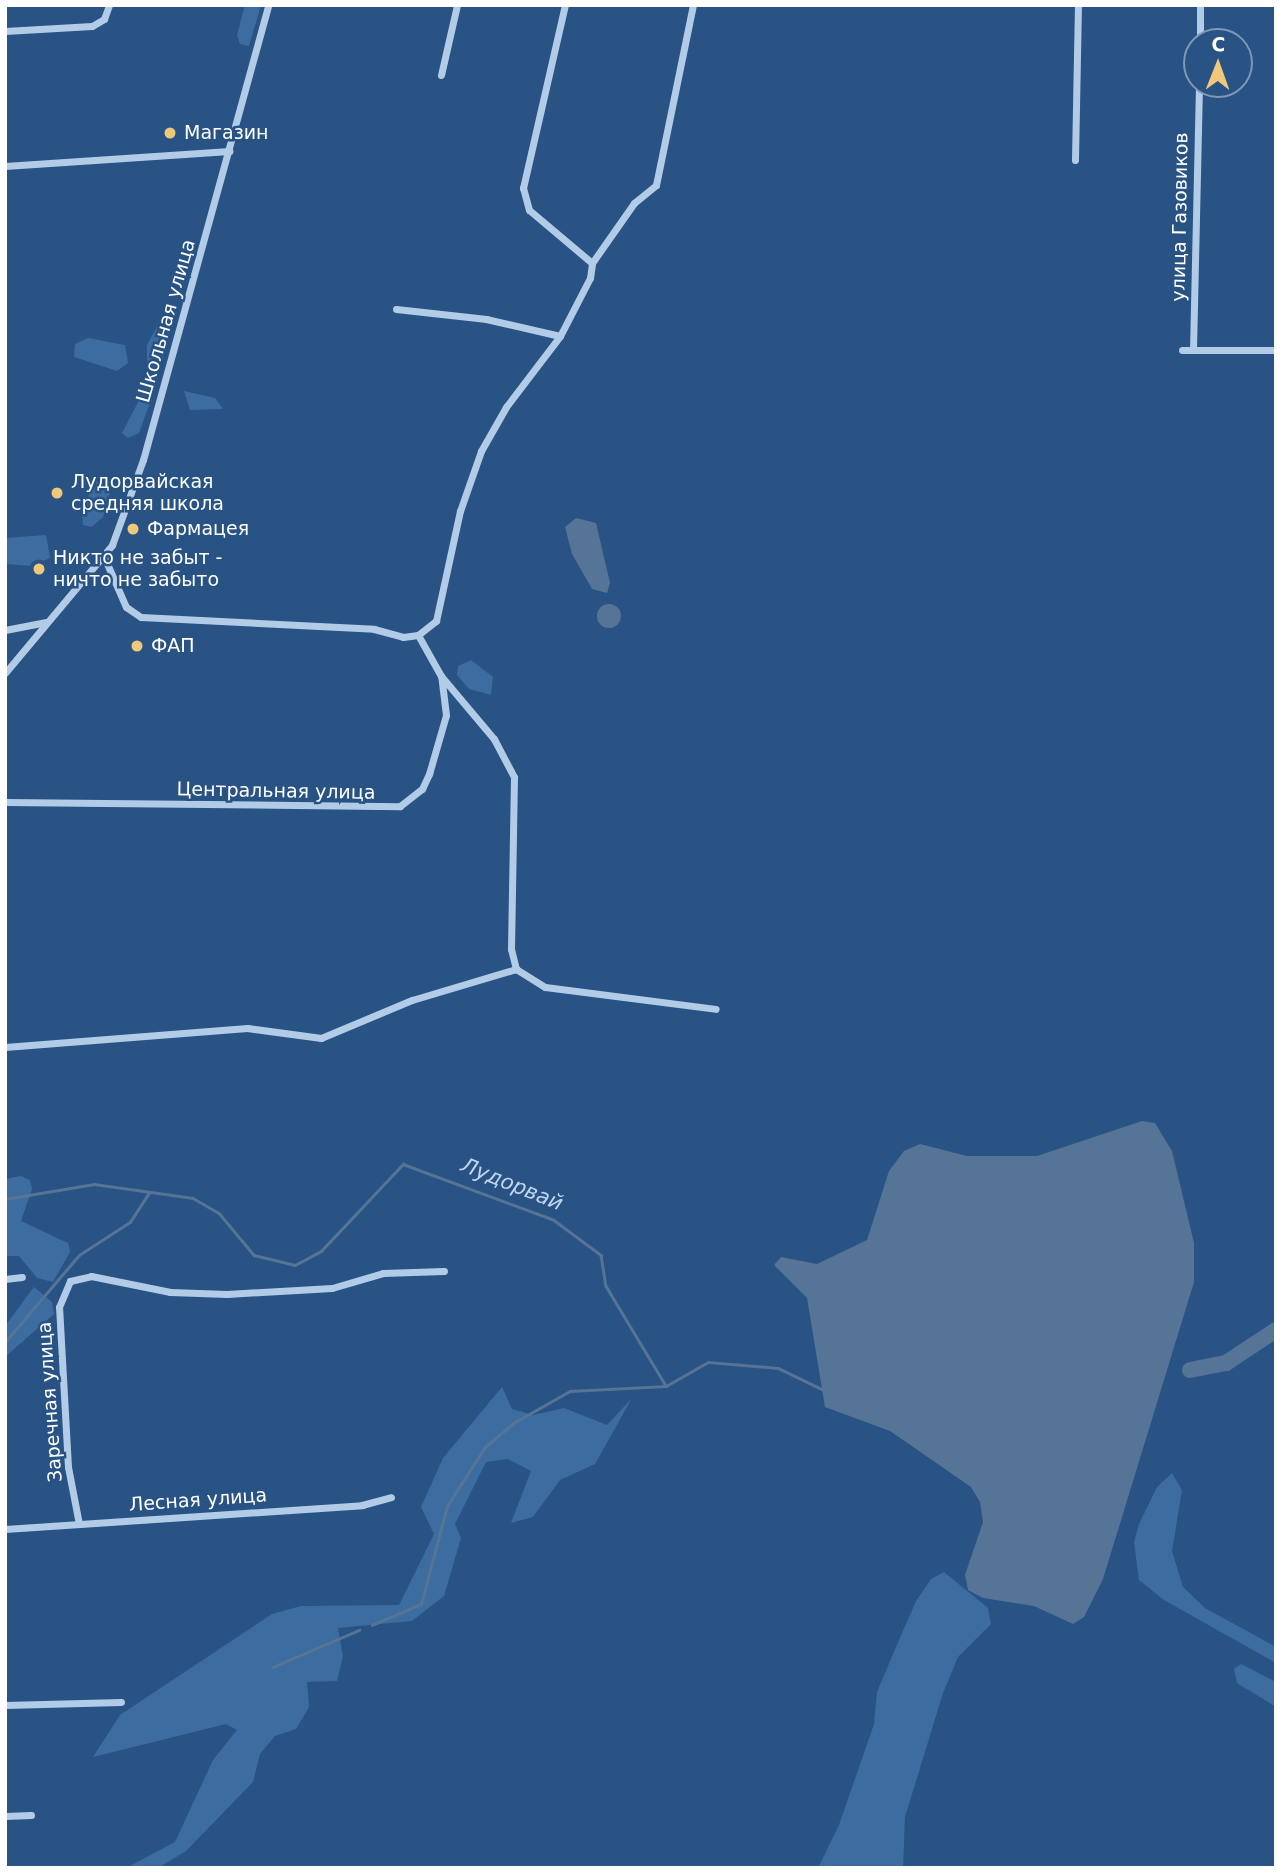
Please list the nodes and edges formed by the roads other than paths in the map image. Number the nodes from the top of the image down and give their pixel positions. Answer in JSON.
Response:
{"nodes":[{"id":1,"x":109,"y":5,"type":"edge"},
{"id":2,"x":268,"y":5,"type":"edge"},
{"id":3,"x":457,"y":5,"type":"edge"},
{"id":4,"x":565,"y":5,"type":"edge"},
{"id":5,"x":693,"y":5,"type":"edge"},
{"id":6,"x":1078,"y":5,"type":"edge"},
{"id":7,"x":1200,"y":5,"type":"edge"},
{"id":8,"x":1200,"y":28,"type":"edge"},
{"id":9,"x":5,"y":31,"type":"edge"},
{"id":10,"x":442,"y":75,"type":"dead end"},
{"id":11,"x":1199,"y":98,"type":"edge"},
{"id":12,"x":230,"y":151,"type":"junction"},
{"id":13,"x":1075,"y":160,"type":"dead end"},
{"id":14,"x":5,"y":166,"type":"edge"},
{"id":15,"x":592,"y":263,"type":"junction"},
{"id":16,"x":396,"y":309,"type":"dead end"},
{"id":17,"x":560,"y":336,"type":"junction"},
{"id":18,"x":1182,"y":350,"type":"dead end"},
{"id":19,"x":1194,"y":350,"type":"junction"},
{"id":20,"x":1276,"y":351,"type":"edge"},
{"id":21,"x":105,"y":559,"type":"junction"},
{"id":22,"x":46,"y":622,"type":"junction"},
{"id":23,"x":5,"y":630,"type":"edge"},
{"id":24,"x":418,"y":635,"type":"junction"},
{"id":25,"x":5,"y":673,"type":"edge"},
{"id":26,"x":441,"y":676,"type":"junction"},
{"id":27,"x":5,"y":802,"type":"edge"},
{"id":28,"x":516,"y":969,"type":"junction"},
{"id":29,"x":716,"y":1009,"type":"dead end"},
{"id":30,"x":5,"y":1047,"type":"edge"},
{"id":31,"x":444,"y":1271,"type":"dead end"},
{"id":32,"x":22,"y":1277,"type":"dead end"},
{"id":33,"x":5,"y":1279,"type":"edge"},
{"id":34,"x":391,"y":1497,"type":"dead end"},
{"id":35,"x":79,"y":1524,"type":"junction"},
{"id":36,"x":5,"y":1529,"type":"edge"},
{"id":37,"x":121,"y":1702,"type":"dead end"},
{"id":38,"x":5,"y":1705,"type":"edge"},
{"id":39,"x":31,"y":1815,"type":"dead end"},
{"id":40,"x":5,"y":1816,"type":"edge"}],
"edges":[{"from":1,"to":9,"type":"street"},
{"from":2,"to":12,"type":"street","name":"Школьная улица"},
{"from":3,"to":10,"type":"street"},
{"from":4,"to":15,"type":"street"},
{"from":5,"to":15,"type":"street"},
{"from":6,"to":13,"type":"street"},
{"from":7,"to":8,"type":"street"},
{"from":11,"to":19,"type":"street","name":"улица Газовиков"},
{"from":12,"to":14,"type":"street"},
{"from":12,"to":21,"type":"street","name":"Школьная улица"},
{"from":15,"to":17,"type":"street"},
{"from":16,"to":17,"type":"street"},
{"from":17,"to":24,"type":"street"},
{"from":18,"to":19,"type":"street"},
{"from":19,"to":20,"type":"street"},
{"from":21,"to":22,"type":"street","name":"Школьная улица"},
{"from":21,"to":24,"type":"street"},
{"from":22,"to":23,"type":"street"},
{"from":22,"to":25,"type":"street"},
{"from":24,"to":26,"type":"street"},
{"from":26,"to":27,"type":"street","name":"Центральная улица"},
{"from":26,"to":28,"type":"street"},
{"from":28,"to":29,"type":"street"},
{"from":28,"to":30,"type":"street"},
{"from":31,"to":35,"type":"street","name":"Заречная улица"},
{"from":32,"to":33,"type":"street"},
{"from":34,"to":35,"type":"street","name":"Лесная улица"},
{"from":35,"to":36,"type":"street","name":"Лесная улица"},
{"from":37,"to":38,"type":"street"},
{"from":39,"to":40,"type":"street"}]}
